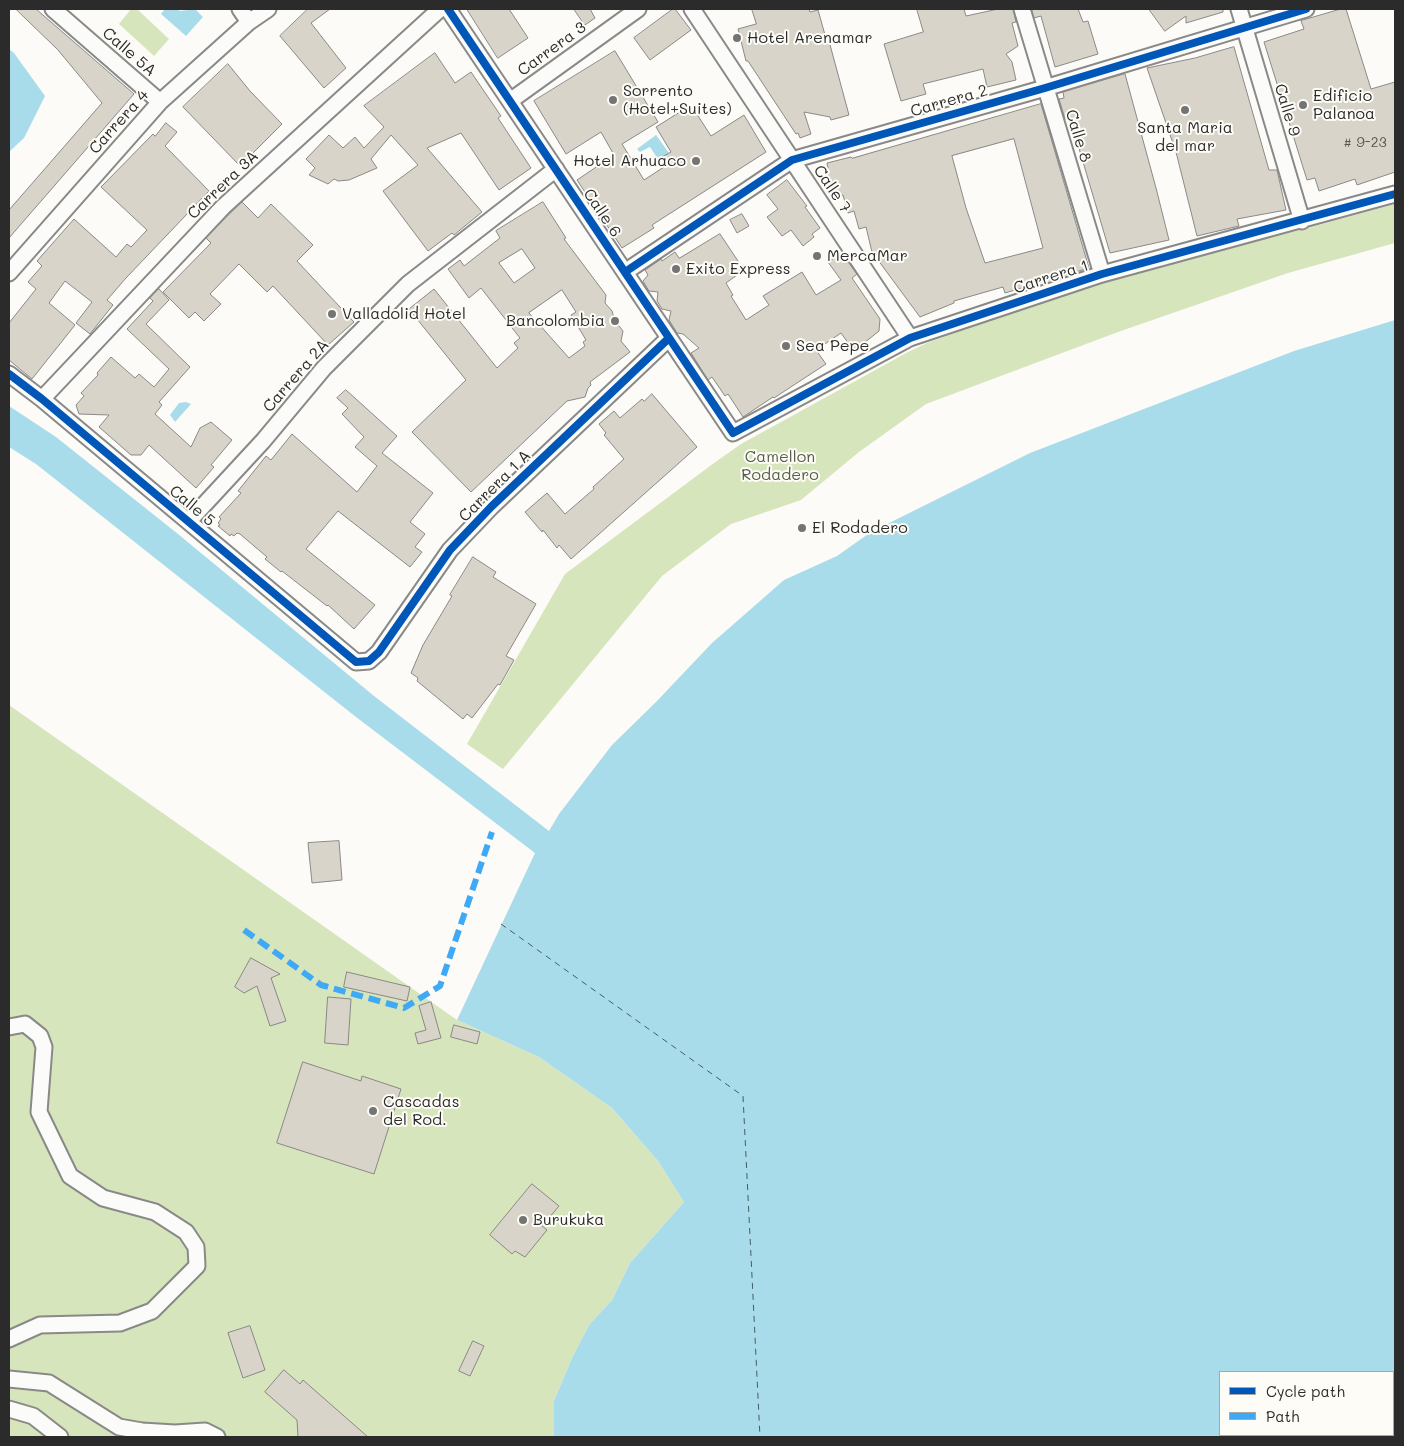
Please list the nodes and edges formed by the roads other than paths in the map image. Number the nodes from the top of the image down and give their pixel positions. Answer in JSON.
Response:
{"nodes":[{"id":1,"x":53,"y":9,"type":"edge"},
{"id":2,"x":240,"y":9,"type":"edge"},
{"id":3,"x":268,"y":9,"type":"edge"},
{"id":4,"x":440,"y":9,"type":"edge"},
{"id":5,"x":448,"y":9,"type":"edge"},
{"id":6,"x":638,"y":9,"type":"edge"},
{"id":7,"x":692,"y":9,"type":"edge"},
{"id":8,"x":1022,"y":9,"type":"edge"},
{"id":9,"x":1238,"y":9,"type":"edge"},
{"id":10,"x":1306,"y":9,"type":"edge"},
{"id":11,"x":249,"y":22,"type":"junction"},
{"id":12,"x":1244,"y":27,"type":"junction"},
{"id":13,"x":1045,"y":88,"type":"junction"},
{"id":14,"x":510,"y":101,"type":"junction"},
{"id":15,"x":160,"y":102,"type":"junction"},
{"id":16,"x":792,"y":160,"type":"junction"},
{"id":17,"x":556,"y":170,"type":"junction"},
{"id":18,"x":1395,"y":194,"type":"edge"},
{"id":19,"x":1302,"y":220,"type":"junction"},
{"id":20,"x":9,"y":272,"type":"edge"},
{"id":21,"x":625,"y":272,"type":"junction"},
{"id":22,"x":1102,"y":274,"type":"junction"},
{"id":23,"x":670,"y":338,"type":"junction"},
{"id":24,"x":910,"y":338,"type":"junction"},
{"id":25,"x":9,"y":374,"type":"edge"},
{"id":26,"x":42,"y":399,"type":"junction"},
{"id":27,"x":733,"y":433,"type":"joint"},
{"id":28,"x":189,"y":521,"type":"junction"},
{"id":29,"x":356,"y":662,"type":"joint"},
{"id":30,"x":9,"y":1027,"type":"edge"},
{"id":31,"x":9,"y":1339,"type":"edge"},
{"id":32,"x":9,"y":1379,"type":"edge"},
{"id":33,"x":9,"y":1409,"type":"edge"},
{"id":34,"x":60,"y":1437,"type":"edge"},
{"id":35,"x":217,"y":1437,"type":"edge"}],
"edges":[{"from":1,"to":15,"type":"street","name":"Calle 5A"},
{"from":2,"to":11,"type":"street"},
{"from":3,"to":11,"type":"street","name":"Carrera 4"},
{"from":4,"to":26,"type":"street","name":"Carrera 3A"},
{"from":5,"to":14,"type":"street","name":"Calle 6"},
{"from":6,"to":14,"type":"street","name":"Carrera 3"},
{"from":7,"to":16,"type":"street","name":"Calle 7"},
{"from":8,"to":13,"type":"street","name":"Calle 8"},
{"from":9,"to":12,"type":"street","name":"Calle 9"},
{"from":10,"to":12,"type":"street","name":"Carrera 2"},
{"from":11,"to":15,"type":"street","name":"Carrera 4"},
{"from":12,"to":13,"type":"street","name":"Carrera 2"},
{"from":12,"to":19,"type":"street","name":"Calle 9"},
{"from":13,"to":16,"type":"street","name":"Carrera 2"},
{"from":13,"to":22,"type":"street","name":"Calle 8"},
{"from":14,"to":17,"type":"street","name":"Calle 6"},
{"from":15,"to":20,"type":"street","name":"Carrera 4"},
{"from":16,"to":21,"type":"street","name":"Carrera 2"},
{"from":16,"to":24,"type":"street","name":"Calle 7"},
{"from":17,"to":21,"type":"street","name":"Calle 6"},
{"from":17,"to":28,"type":"street","name":"Carrera 2A"},
{"from":18,"to":19,"type":"street","name":"Carrera 1"},
{"from":19,"to":22,"type":"street","name":"Carrera 1"},
{"from":21,"to":23,"type":"street","name":"Calle 6"},
{"from":22,"to":24,"type":"street","name":"Carrera 1"},
{"from":23,"to":27,"type":"street","name":"Calle 6"},
{"from":23,"to":29,"type":"street","name":"Carrera 1 A"},
{"from":24,"to":27,"type":"street","name":"Carrera 1"},
{"from":25,"to":26,"type":"street","name":"Calle 5"},
{"from":26,"to":28,"type":"street","name":"Calle 5"},
{"from":28,"to":29,"type":"street","name":"Calle 5"},
{"from":30,"to":31,"type":"street"},
{"from":32,"to":35,"type":"street"},
{"from":33,"to":34,"type":"street"}]}
